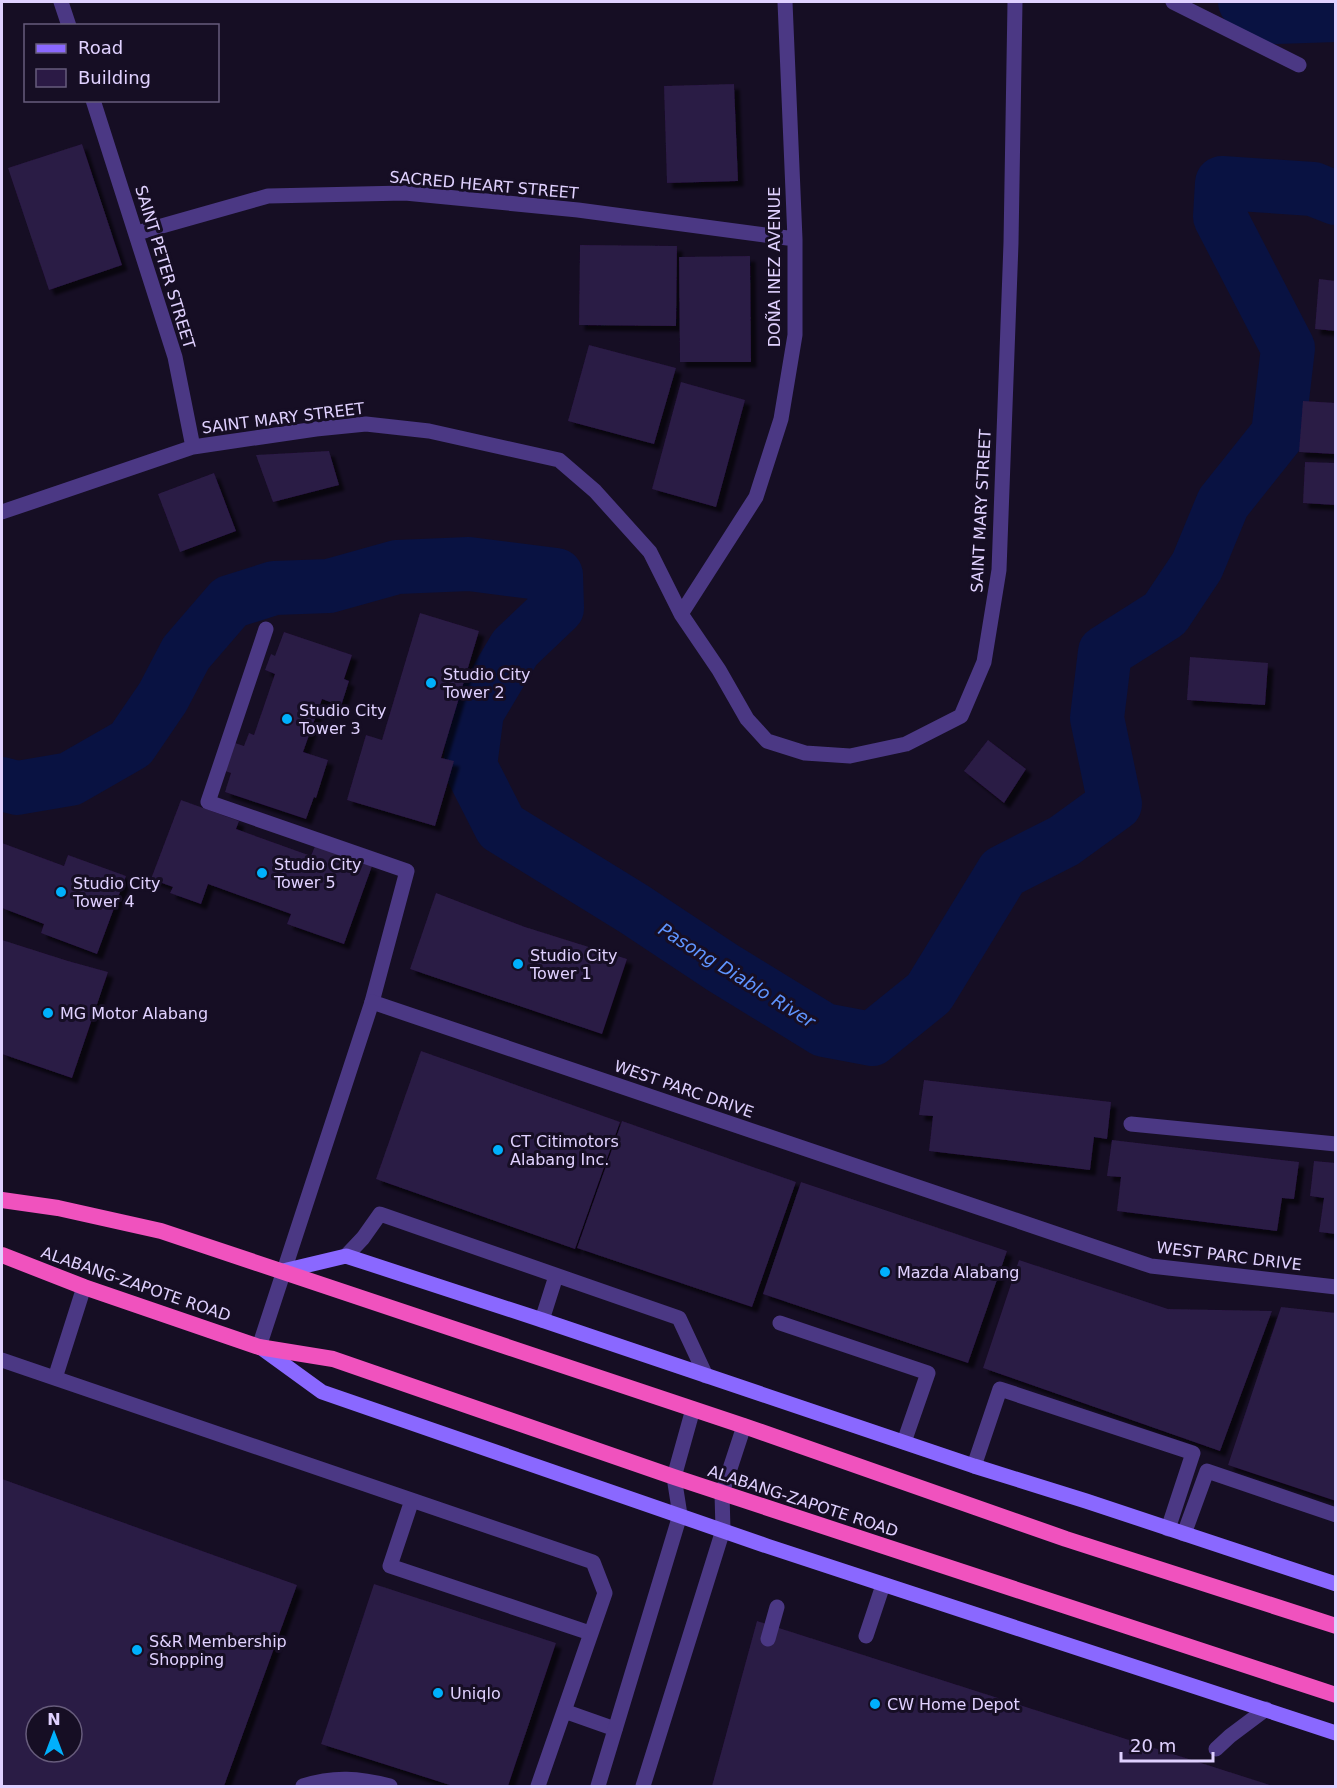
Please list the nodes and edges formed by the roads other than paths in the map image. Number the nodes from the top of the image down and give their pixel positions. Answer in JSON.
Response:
{"nodes":[{"id":1,"x":61,"y":2,"type":"edge"},
{"id":2,"x":785,"y":2,"type":"edge"},
{"id":3,"x":1016,"y":2,"type":"edge"},
{"id":4,"x":1173,"y":2,"type":"edge"},
{"id":5,"x":68,"y":24,"type":"edge"},
{"id":6,"x":1299,"y":65,"type":"dead end"},
{"id":7,"x":94,"y":102,"type":"edge"},
{"id":8,"x":137,"y":233,"type":"junction"},
{"id":9,"x":795,"y":239,"type":"junction"},
{"id":10,"x":193,"y":447,"type":"junction"},
{"id":11,"x":2,"y":512,"type":"edge"},
{"id":12,"x":681,"y":615,"type":"junction"},
{"id":13,"x":266,"y":629,"type":"dead end"},
{"id":14,"x":372,"y":1002,"type":"junction"},
{"id":15,"x":1131,"y":1124,"type":"dead end"},
{"id":16,"x":1335,"y":1144,"type":"edge"},
{"id":17,"x":2,"y":1200,"type":"edge"},
{"id":18,"x":2,"y":1255,"type":"edge"},
{"id":19,"x":346,"y":1256,"type":"junction"},
{"id":20,"x":283,"y":1271,"type":"junction"},
{"id":21,"x":556,"y":1276,"type":"junction"},
{"id":22,"x":84,"y":1287,"type":"junction"},
{"id":23,"x":1335,"y":1287,"type":"edge"},
{"id":24,"x":542,"y":1320,"type":"junction"},
{"id":25,"x":780,"y":1323,"type":"dead end"},
{"id":26,"x":259,"y":1347,"type":"junction"},
{"id":27,"x":2,"y":1360,"type":"edge"},
{"id":28,"x":706,"y":1376,"type":"junction"},
{"id":29,"x":55,"y":1378,"type":"junction"},
{"id":30,"x":693,"y":1409,"type":"junction"},
{"id":31,"x":744,"y":1426,"type":"junction"},
{"id":32,"x":904,"y":1442,"type":"junction"},
{"id":33,"x":974,"y":1466,"type":"junction"},
{"id":34,"x":674,"y":1477,"type":"junction"},
{"id":35,"x":722,"y":1493,"type":"junction"},
{"id":36,"x":411,"y":1500,"type":"junction"},
{"id":37,"x":681,"y":1515,"type":"junction"},
{"id":38,"x":1335,"y":1515,"type":"edge"},
{"id":39,"x":1168,"y":1529,"type":"junction"},
{"id":40,"x":723,"y":1530,"type":"junction"},
{"id":41,"x":1184,"y":1534,"type":"junction"},
{"id":42,"x":1335,"y":1584,"type":"edge"},
{"id":43,"x":883,"y":1585,"type":"junction"},
{"id":44,"x":777,"y":1607,"type":"dead end"},
{"id":45,"x":1335,"y":1626,"type":"edge"},
{"id":46,"x":591,"y":1633,"type":"junction"},
{"id":47,"x":866,"y":1636,"type":"dead end"},
{"id":48,"x":768,"y":1639,"type":"dead end"},
{"id":49,"x":1335,"y":1695,"type":"edge"},
{"id":50,"x":1266,"y":1709,"type":"junction"},
{"id":51,"x":564,"y":1711,"type":"junction"},
{"id":52,"x":615,"y":1730,"type":"junction"},
{"id":53,"x":1335,"y":1733,"type":"edge"},
{"id":54,"x":1216,"y":1749,"type":"dead end"},
{"id":55,"x":303,"y":1786,"type":"edge"},
{"id":56,"x":390,"y":1786,"type":"edge"},
{"id":57,"x":538,"y":1786,"type":"edge"},
{"id":58,"x":598,"y":1786,"type":"edge"},
{"id":59,"x":643,"y":1786,"type":"edge"}],
"edges":[{"from":1,"to":5,"type":"street"},
{"from":2,"to":9,"type":"street","name":"DOÑA INEZ AVENUE"},
{"from":3,"to":12,"type":"street","name":"SAINT MARY STREET"},
{"from":4,"to":6,"type":"street"},
{"from":7,"to":8,"type":"street","name":"SAINT PETER STREET"},
{"from":8,"to":9,"type":"street","name":"SACRED HEART STREET"},
{"from":8,"to":10,"type":"street","name":"SAINT PETER STREET"},
{"from":9,"to":12,"type":"street","name":"DOÑA INEZ AVENUE"},
{"from":10,"to":11,"type":"street","name":"SAINT MARY STREET"},
{"from":10,"to":12,"type":"street","name":"SAINT MARY STREET"},
{"from":13,"to":14,"type":"street"},
{"from":14,"to":20,"type":"street"},
{"from":14,"to":23,"type":"street","name":"WEST PARC DRIVE"},
{"from":15,"to":16,"type":"street"},
{"from":17,"to":20,"type":"highway"},
{"from":18,"to":22,"type":"highway","name":"ALABANG-ZAPOTE ROAD"},
{"from":19,"to":20,"type":"main road"},
{"from":19,"to":21,"type":"street"},
{"from":19,"to":24,"type":"main road"},
{"from":20,"to":26,"type":"street"},
{"from":20,"to":30,"type":"highway"},
{"from":21,"to":24,"type":"street"},
{"from":21,"to":28,"type":"street"},
{"from":22,"to":26,"type":"highway","name":"ALABANG-ZAPOTE ROAD"},
{"from":22,"to":29,"type":"street"},
{"from":24,"to":28,"type":"main road"},
{"from":25,"to":32,"type":"street"},
{"from":26,"to":34,"type":"highway","name":"ALABANG-ZAPOTE ROAD"},
{"from":26,"to":37,"type":"main road","name":"ALABANG-ZAPOTE ROAD"},
{"from":27,"to":29,"type":"street"},
{"from":28,"to":32,"type":"main road"},
{"from":29,"to":36,"type":"street"},
{"from":30,"to":31,"type":"highway"},
{"from":30,"to":34,"type":"street"},
{"from":31,"to":35,"type":"street"},
{"from":31,"to":45,"type":"highway"},
{"from":32,"to":33,"type":"main road"},
{"from":33,"to":39,"type":"main road"},
{"from":33,"to":39,"type":"street"},
{"from":34,"to":35,"type":"highway","name":"ALABANG-ZAPOTE ROAD"},
{"from":34,"to":37,"type":"street"},
{"from":35,"to":40,"type":"street"},
{"from":35,"to":49,"type":"highway","name":"ALABANG-ZAPOTE ROAD"},
{"from":36,"to":46,"type":"street"},
{"from":36,"to":46,"type":"street"},
{"from":37,"to":40,"type":"main road","name":"ALABANG-ZAPOTE ROAD"},
{"from":37,"to":52,"type":"street"},
{"from":38,"to":41,"type":"street"},
{"from":39,"to":41,"type":"main road"},
{"from":40,"to":43,"type":"main road"},
{"from":40,"to":59,"type":"street"},
{"from":41,"to":42,"type":"main road"},
{"from":43,"to":47,"type":"street"},
{"from":43,"to":50,"type":"main road"},
{"from":44,"to":48,"type":"street"},
{"from":46,"to":51,"type":"street"},
{"from":50,"to":53,"type":"main road"},
{"from":50,"to":54,"type":"street"},
{"from":51,"to":52,"type":"street"},
{"from":51,"to":57,"type":"street"},
{"from":52,"to":58,"type":"street"},
{"from":55,"to":56,"type":"street"}]}
